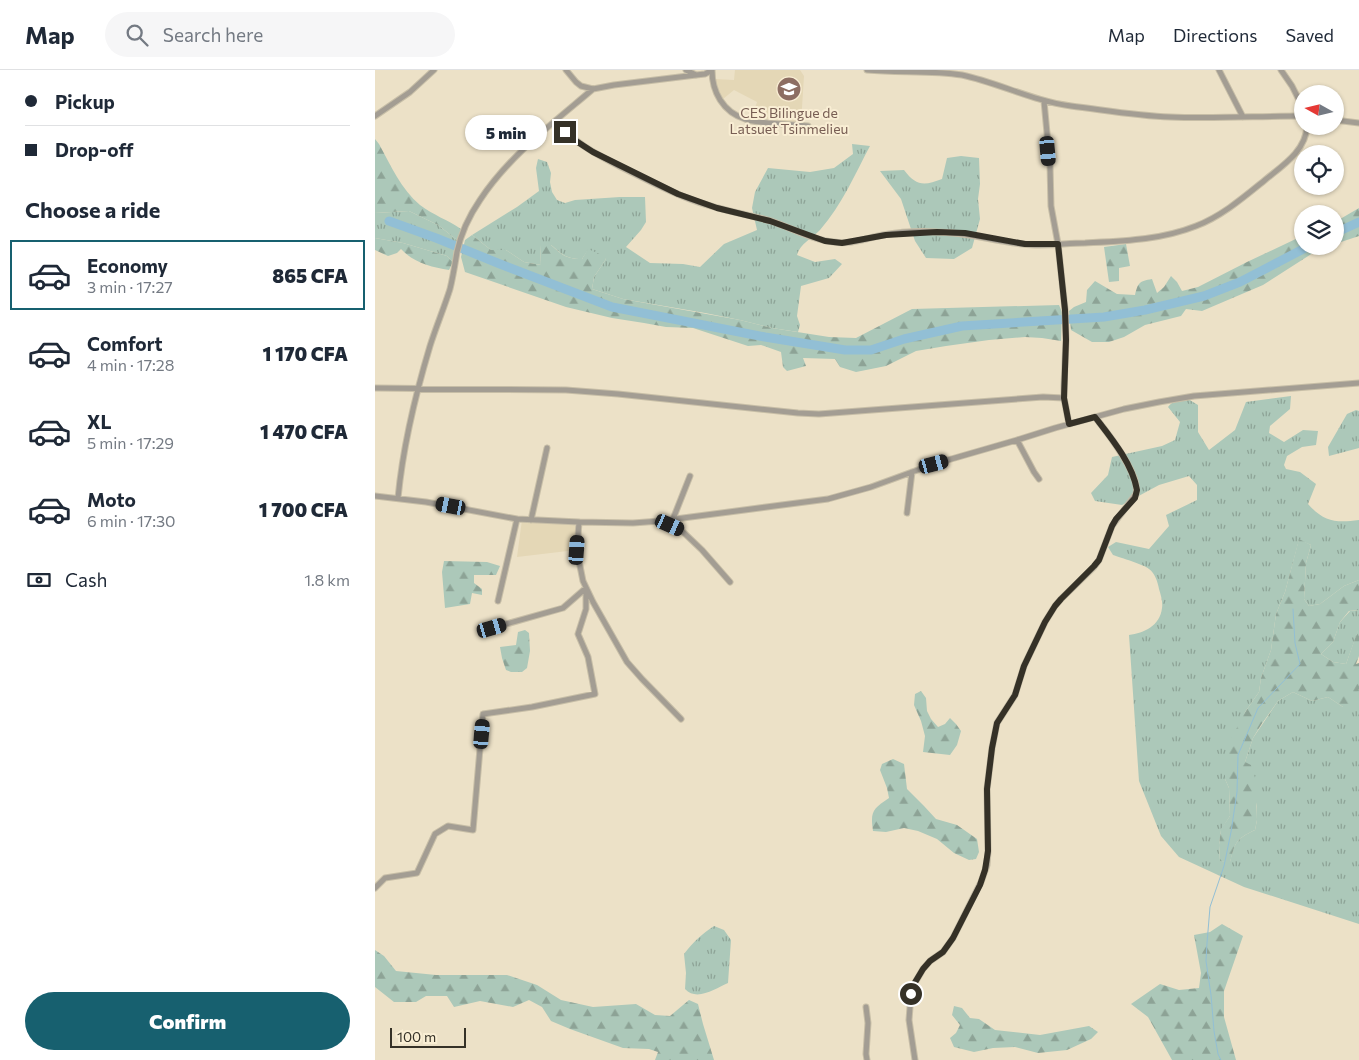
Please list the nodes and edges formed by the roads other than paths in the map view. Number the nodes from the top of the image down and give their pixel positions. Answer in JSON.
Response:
{"nodes":[{"id":1,"x":434,"y":70,"type":"edge"},
{"id":2,"x":566,"y":70,"type":"edge"},
{"id":3,"x":686,"y":70,"type":"edge"},
{"id":4,"x":712,"y":70,"type":"edge"},
{"id":5,"x":867,"y":70,"type":"edge"},
{"id":6,"x":1219,"y":70,"type":"edge"},
{"id":7,"x":1281,"y":70,"type":"edge"},
{"id":8,"x":696,"y":75,"type":"junction"},
{"id":9,"x":593,"y":89,"type":"junction"},
{"id":10,"x":1294,"y":90,"type":"edge"},
{"id":11,"x":1044,"y":100,"type":"junction"},
{"id":12,"x":375,"y":116,"type":"edge"},
{"id":13,"x":1294,"y":116,"type":"edge"},
{"id":14,"x":1243,"y":117,"type":"junction"},
{"id":15,"x":556,"y":120,"type":"junction"},
{"id":16,"x":1344,"y":121,"type":"edge"},
{"id":17,"x":1359,"y":123,"type":"edge"},
{"id":18,"x":808,"y":126,"type":"dead end"},
{"id":19,"x":1305,"y":135,"type":"edge"},
{"id":20,"x":1058,"y":244,"type":"junction"},
{"id":21,"x":1359,"y":383,"type":"edge"},
{"id":22,"x":375,"y":388,"type":"edge"},
{"id":23,"x":418,"y":389,"type":"junction"},
{"id":24,"x":1064,"y":398,"type":"junction"},
{"id":25,"x":1095,"y":417,"type":"junction"},
{"id":26,"x":1069,"y":424,"type":"junction"},
{"id":27,"x":1017,"y":440,"type":"junction"},
{"id":28,"x":547,"y":448,"type":"dead end"},
{"id":29,"x":911,"y":472,"type":"junction"},
{"id":30,"x":690,"y":476,"type":"dead end"},
{"id":31,"x":1039,"y":479,"type":"dead end"},
{"id":32,"x":375,"y":496,"type":"edge"},
{"id":33,"x":398,"y":498,"type":"junction"},
{"id":34,"x":907,"y":513,"type":"dead end"},
{"id":35,"x":517,"y":519,"type":"junction"},
{"id":36,"x":673,"y":519,"type":"junction"},
{"id":37,"x":531,"y":520,"type":"junction"},
{"id":38,"x":660,"y":521,"type":"junction"},
{"id":39,"x":579,"y":522,"type":"junction"},
{"id":40,"x":730,"y":582,"type":"dead end"},
{"id":41,"x":586,"y":588,"type":"junction"},
{"id":42,"x":498,"y":601,"type":"dead end"},
{"id":43,"x":492,"y":628,"type":"dead end"},
{"id":44,"x":681,"y":719,"type":"dead end"},
{"id":45,"x":375,"y":888,"type":"edge"},
{"id":46,"x":866,"y":1007,"type":"dead end"},
{"id":47,"x":867,"y":1060,"type":"edge"},
{"id":48,"x":915,"y":1060,"type":"edge"}],
"edges":[{"from":1,"to":12,"type":"street"},
{"from":2,"to":9,"type":"street"},
{"from":3,"to":8,"type":"street"},
{"from":4,"to":8,"type":"street"},
{"from":4,"to":18,"type":"street"},
{"from":5,"to":11,"type":"street"},
{"from":6,"to":14,"type":"street"},
{"from":7,"to":10,"type":"street"},
{"from":8,"to":9,"type":"street"},
{"from":9,"to":15,"type":"street"},
{"from":11,"to":14,"type":"street"},
{"from":11,"to":20,"type":"street"},
{"from":13,"to":14,"type":"street"},
{"from":15,"to":20,"type":"street"},
{"from":15,"to":23,"type":"street"},
{"from":16,"to":17,"type":"street"},
{"from":19,"to":20,"type":"street"},
{"from":20,"to":24,"type":"street"},
{"from":21,"to":25,"type":"street"},
{"from":22,"to":23,"type":"street"},
{"from":23,"to":24,"type":"street"},
{"from":23,"to":33,"type":"street"},
{"from":24,"to":26,"type":"street"},
{"from":25,"to":26,"type":"street"},
{"from":25,"to":48,"type":"street"},
{"from":26,"to":27,"type":"street"},
{"from":27,"to":29,"type":"street"},
{"from":27,"to":31,"type":"street"},
{"from":28,"to":37,"type":"street"},
{"from":29,"to":34,"type":"street"},
{"from":29,"to":36,"type":"street"},
{"from":30,"to":36,"type":"street"},
{"from":32,"to":33,"type":"street"},
{"from":33,"to":35,"type":"street"},
{"from":35,"to":37,"type":"street"},
{"from":35,"to":42,"type":"street"},
{"from":36,"to":38,"type":"street"},
{"from":37,"to":39,"type":"street"},
{"from":38,"to":39,"type":"street"},
{"from":38,"to":40,"type":"street"},
{"from":39,"to":41,"type":"street"},
{"from":41,"to":43,"type":"street"},
{"from":41,"to":44,"type":"street"},
{"from":41,"to":45,"type":"street"},
{"from":46,"to":47,"type":"street"}]}
